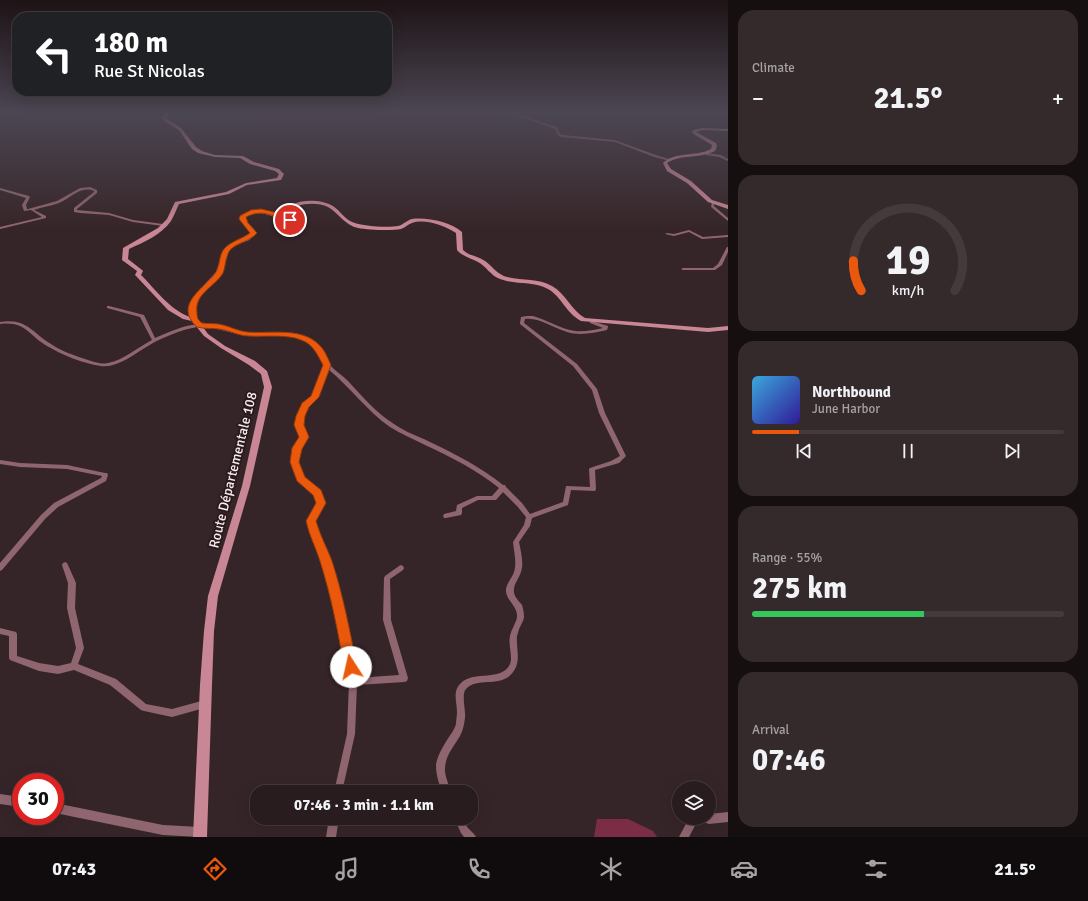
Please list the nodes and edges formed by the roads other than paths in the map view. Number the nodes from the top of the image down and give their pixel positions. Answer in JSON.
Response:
{"nodes":[{"id":1,"x":199,"y":151,"type":"edge"},
{"id":2,"x":640,"y":151,"type":"edge"},
{"id":3,"x":712,"y":151,"type":"edge"},
{"id":4,"x":707,"y":154,"type":"junction"},
{"id":5,"x":670,"y":160,"type":"junction"},
{"id":6,"x":728,"y":160,"type":"edge"},
{"id":7,"x":0,"y":189,"type":"edge"},
{"id":8,"x":713,"y":203,"type":"junction"},
{"id":9,"x":728,"y":207,"type":"edge"},
{"id":10,"x":31,"y":210,"type":"junction"},
{"id":11,"x":728,"y":220,"type":"edge"},
{"id":12,"x":163,"y":225,"type":"junction"},
{"id":13,"x":0,"y":228,"type":"edge"},
{"id":14,"x":667,"y":234,"type":"dead end"},
{"id":15,"x":728,"y":236,"type":"edge"},
{"id":16,"x":728,"y":248,"type":"edge"},
{"id":17,"x":683,"y":269,"type":"dead end"},
{"id":18,"x":109,"y":307,"type":"dead end"},
{"id":19,"x":592,"y":322,"type":"junction"},
{"id":20,"x":0,"y":323,"type":"edge"},
{"id":21,"x":197,"y":323,"type":"junction"},
{"id":22,"x":728,"y":328,"type":"edge"},
{"id":23,"x":154,"y":340,"type":"junction"},
{"id":24,"x":327,"y":365,"type":"junction"},
{"id":25,"x":0,"y":462,"type":"edge"},
{"id":26,"x":503,"y":487,"type":"junction"},
{"id":27,"x":446,"y":516,"type":"dead end"},
{"id":28,"x":529,"y":517,"type":"junction"},
{"id":29,"x":66,"y":565,"type":"dead end"},
{"id":30,"x":0,"y":568,"type":"edge"},
{"id":31,"x":401,"y":568,"type":"dead end"},
{"id":32,"x":0,"y":631,"type":"edge"},
{"id":33,"x":74,"y":666,"type":"junction"},
{"id":34,"x":353,"y":682,"type":"junction"},
{"id":35,"x":205,"y":704,"type":"junction"},
{"id":36,"x":340,"y":785,"type":"edge"},
{"id":37,"x":444,"y":785,"type":"edge"},
{"id":38,"x":0,"y":799,"type":"edge"},
{"id":39,"x":12,"y":801,"type":"edge"},
{"id":40,"x":64,"y":810,"type":"edge"},
{"id":41,"x":728,"y":817,"type":"edge"},
{"id":42,"x":716,"y":818,"type":"edge"},
{"id":43,"x":333,"y":825,"type":"edge"},
{"id":44,"x":462,"y":825,"type":"edge"},
{"id":45,"x":690,"y":825,"type":"edge"},
{"id":46,"x":200,"y":835,"type":"edge"},
{"id":47,"x":331,"y":837,"type":"edge"},
{"id":48,"x":471,"y":837,"type":"edge"},
{"id":49,"x":684,"y":837,"type":"edge"}],
"edges":[{"from":1,"to":12,"type":"main road"},
{"from":2,"to":5,"type":"street"},
{"from":3,"to":4,"type":"main road"},
{"from":4,"to":5,"type":"main road"},
{"from":4,"to":6,"type":"street"},
{"from":5,"to":8,"type":"main road"},
{"from":7,"to":10,"type":"street"},
{"from":8,"to":9,"type":"main road"},
{"from":8,"to":11,"type":"street"},
{"from":10,"to":12,"type":"street"},
{"from":10,"to":13,"type":"street"},
{"from":12,"to":21,"type":"main road"},
{"from":14,"to":15,"type":"street"},
{"from":16,"to":17,"type":"street"},
{"from":18,"to":23,"type":"street"},
{"from":19,"to":21,"type":"main road"},
{"from":19,"to":22,"type":"main road"},
{"from":19,"to":28,"type":"street"},
{"from":20,"to":23,"type":"street"},
{"from":21,"to":23,"type":"street"},
{"from":21,"to":24,"type":"street"},
{"from":21,"to":35,"type":"main road","name":"Route Départementale 108"},
{"from":24,"to":26,"type":"street"},
{"from":24,"to":34,"type":"street"},
{"from":25,"to":30,"type":"street"},
{"from":26,"to":27,"type":"street"},
{"from":26,"to":28,"type":"street"},
{"from":28,"to":37,"type":"street"},
{"from":29,"to":33,"type":"street"},
{"from":31,"to":34,"type":"street"},
{"from":32,"to":33,"type":"street"},
{"from":33,"to":35,"type":"street"},
{"from":34,"to":36,"type":"street"},
{"from":35,"to":46,"type":"main road","name":"Route Départementale 108"},
{"from":38,"to":39,"type":"street"},
{"from":40,"to":46,"type":"street"},
{"from":41,"to":42,"type":"street"},
{"from":43,"to":47,"type":"street"},
{"from":44,"to":48,"type":"street"},
{"from":45,"to":49,"type":"street"}]}
